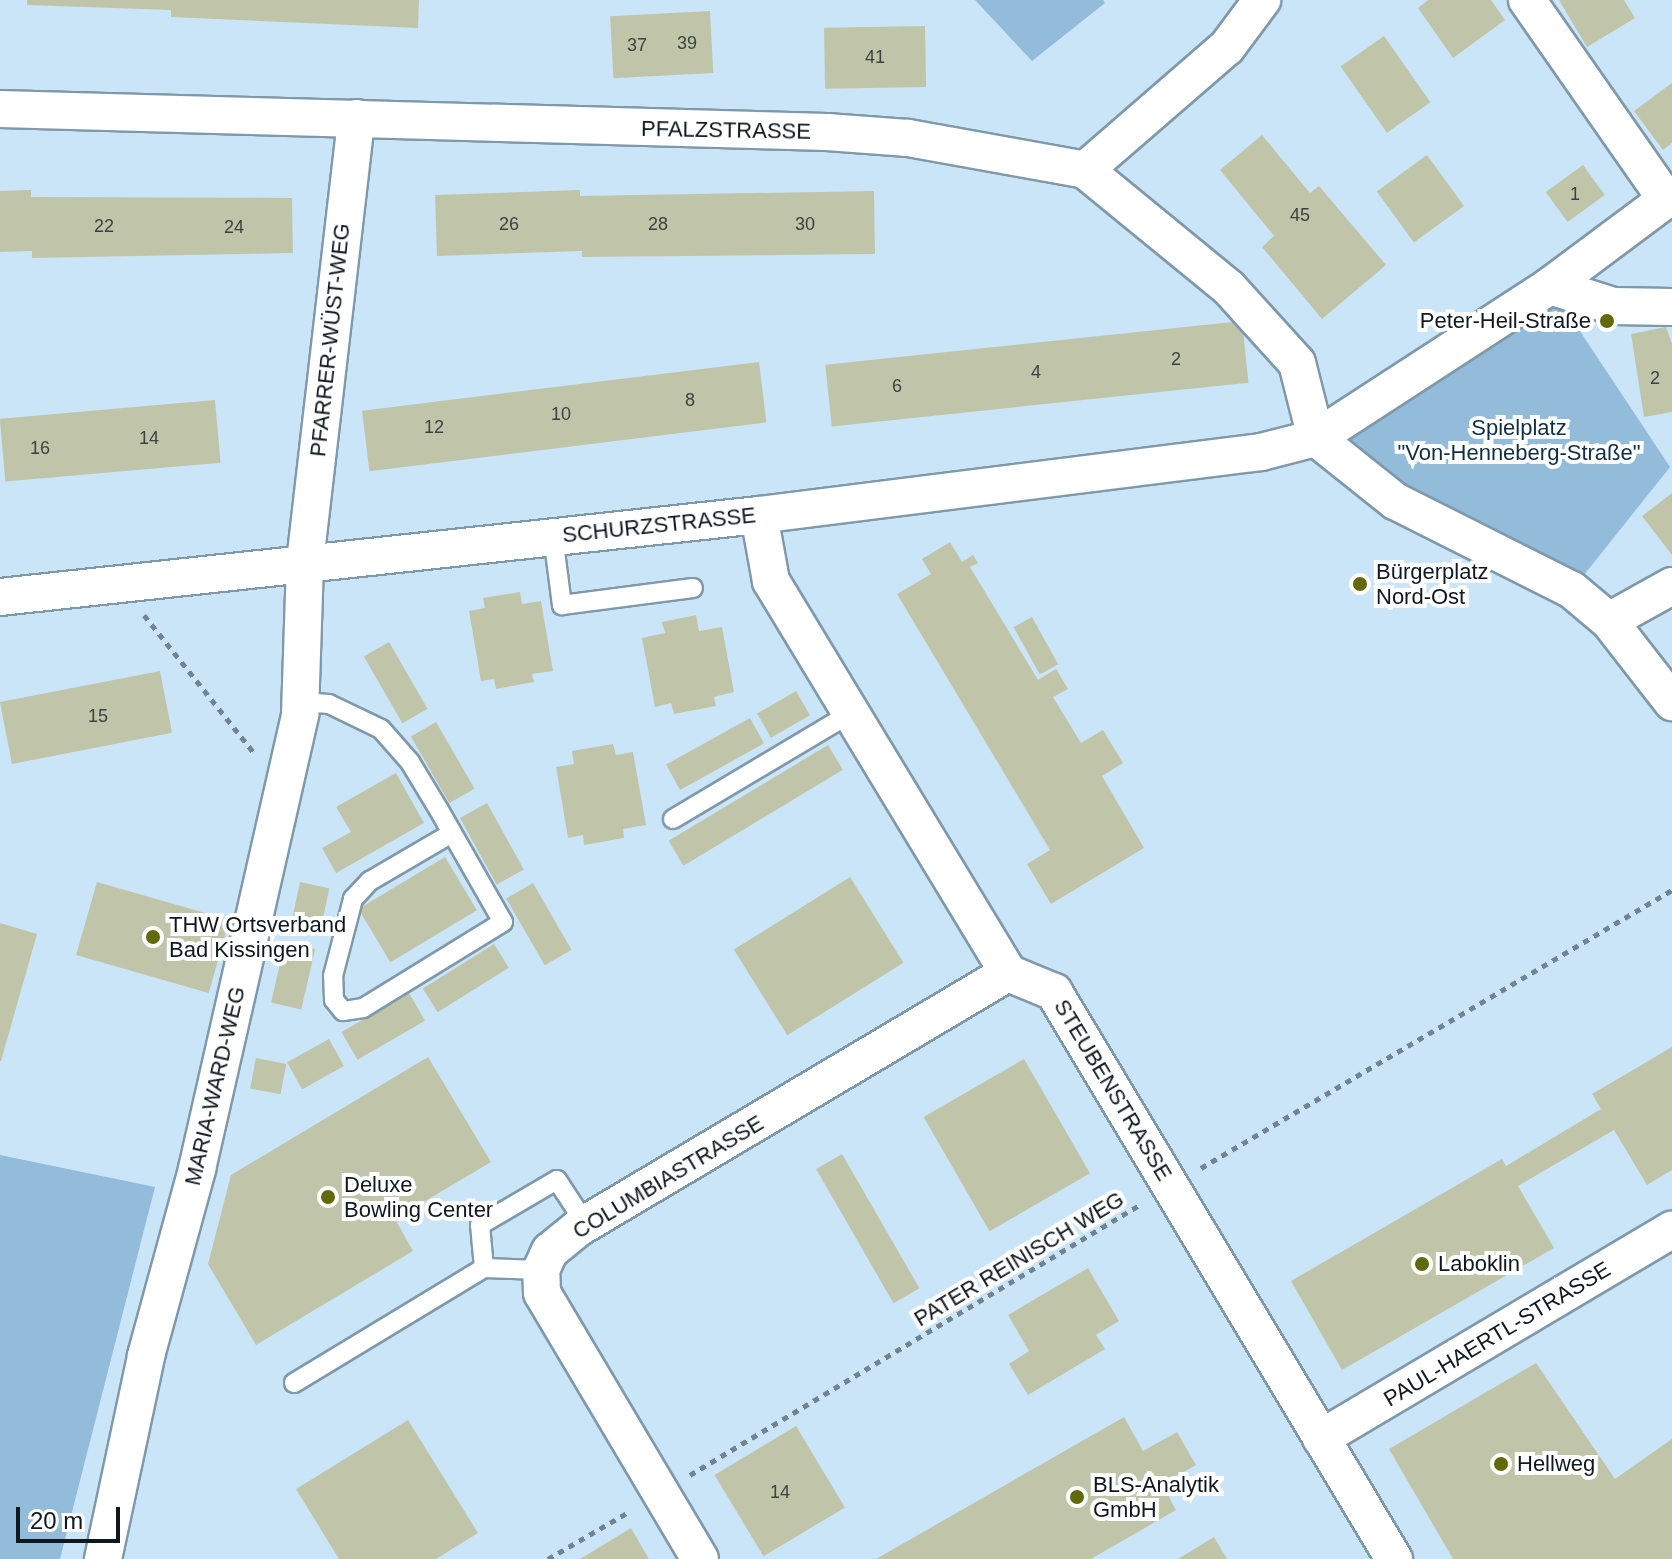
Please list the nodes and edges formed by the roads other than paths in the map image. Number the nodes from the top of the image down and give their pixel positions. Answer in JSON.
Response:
{"nodes":[{"id":1,"x":1262,"y":0,"type":"edge"},
{"id":2,"x":1527,"y":0,"type":"edge"},
{"id":3,"x":0,"y":109,"type":"edge"},
{"id":4,"x":356,"y":118,"type":"junction"},
{"id":5,"x":1085,"y":170,"type":"junction"},
{"id":6,"x":1669,"y":197,"type":"edge"},
{"id":7,"x":1550,"y":286,"type":"junction"},
{"id":8,"x":1672,"y":307,"type":"edge"},
{"id":9,"x":1316,"y":438,"type":"junction"},
{"id":10,"x":759,"y":515,"type":"junction"},
{"id":11,"x":553,"y":536,"type":"junction"},
{"id":12,"x":305,"y":562,"type":"junction"},
{"id":13,"x":1672,"y":586,"type":"edge"},
{"id":14,"x":693,"y":588,"type":"dead end"},
{"id":15,"x":0,"y":597,"type":"edge"},
{"id":16,"x":1609,"y":621,"type":"junction"},
{"id":17,"x":301,"y":702,"type":"junction"},
{"id":18,"x":1672,"y":702,"type":"edge"},
{"id":19,"x":851,"y":713,"type":"junction"},
{"id":20,"x":673,"y":819,"type":"dead end"},
{"id":21,"x":452,"y":833,"type":"junction"},
{"id":22,"x":1008,"y":973,"type":"junction"},
{"id":23,"x":585,"y":1223,"type":"junction"},
{"id":24,"x":1672,"y":1230,"type":"edge"},
{"id":25,"x":484,"y":1268,"type":"junction"},
{"id":26,"x":541,"y":1270,"type":"junction"},
{"id":27,"x":294,"y":1383,"type":"dead end"},
{"id":28,"x":1321,"y":1438,"type":"junction"},
{"id":29,"x":103,"y":1559,"type":"edge"},
{"id":30,"x":700,"y":1559,"type":"edge"},
{"id":31,"x":1394,"y":1559,"type":"edge"}],
"edges":[{"from":1,"to":5,"type":"street"},
{"from":2,"to":6,"type":"street"},
{"from":3,"to":4,"type":"street","name":"PFALZSTRASSE"},
{"from":4,"to":5,"type":"street","name":"PFALZSTRASSE"},
{"from":4,"to":12,"type":"street","name":"PFARRER-WÜST-WEG"},
{"from":5,"to":9,"type":"street","name":"PFALZSTRASSE"},
{"from":6,"to":7,"type":"street","name":"SCHURZSTRASSE"},
{"from":7,"to":8,"type":"street"},
{"from":7,"to":9,"type":"street","name":"SCHURZSTRASSE"},
{"from":9,"to":10,"type":"street","name":"SCHURZSTRASSE"},
{"from":9,"to":16,"type":"street"},
{"from":10,"to":11,"type":"street","name":"SCHURZSTRASSE"},
{"from":10,"to":19,"type":"street"},
{"from":11,"to":12,"type":"street","name":"SCHURZSTRASSE"},
{"from":11,"to":14,"type":"lane"},
{"from":12,"to":15,"type":"street","name":"SCHURZSTRASSE"},
{"from":12,"to":17,"type":"street","name":"MARIA-WARD-WEG"},
{"from":13,"to":16,"type":"street"},
{"from":16,"to":18,"type":"street"},
{"from":17,"to":21,"type":"lane"},
{"from":17,"to":29,"type":"street","name":"MARIA-WARD-WEG"},
{"from":19,"to":20,"type":"lane"},
{"from":19,"to":22,"type":"street"},
{"from":21,"to":21,"type":"lane"},
{"from":22,"to":23,"type":"street","name":"COLUMBIASTRASSE"},
{"from":22,"to":28,"type":"street","name":"STEUBENSTRASSE"},
{"from":23,"to":25,"type":"lane"},
{"from":23,"to":26,"type":"street","name":"COLUMBIASTRASSE"},
{"from":24,"to":28,"type":"street","name":"PAUL-HAERTL-STRASSE"},
{"from":25,"to":26,"type":"lane"},
{"from":25,"to":27,"type":"lane"},
{"from":26,"to":30,"type":"street"},
{"from":28,"to":31,"type":"street","name":"STEUBENSTRASSE"}]}
